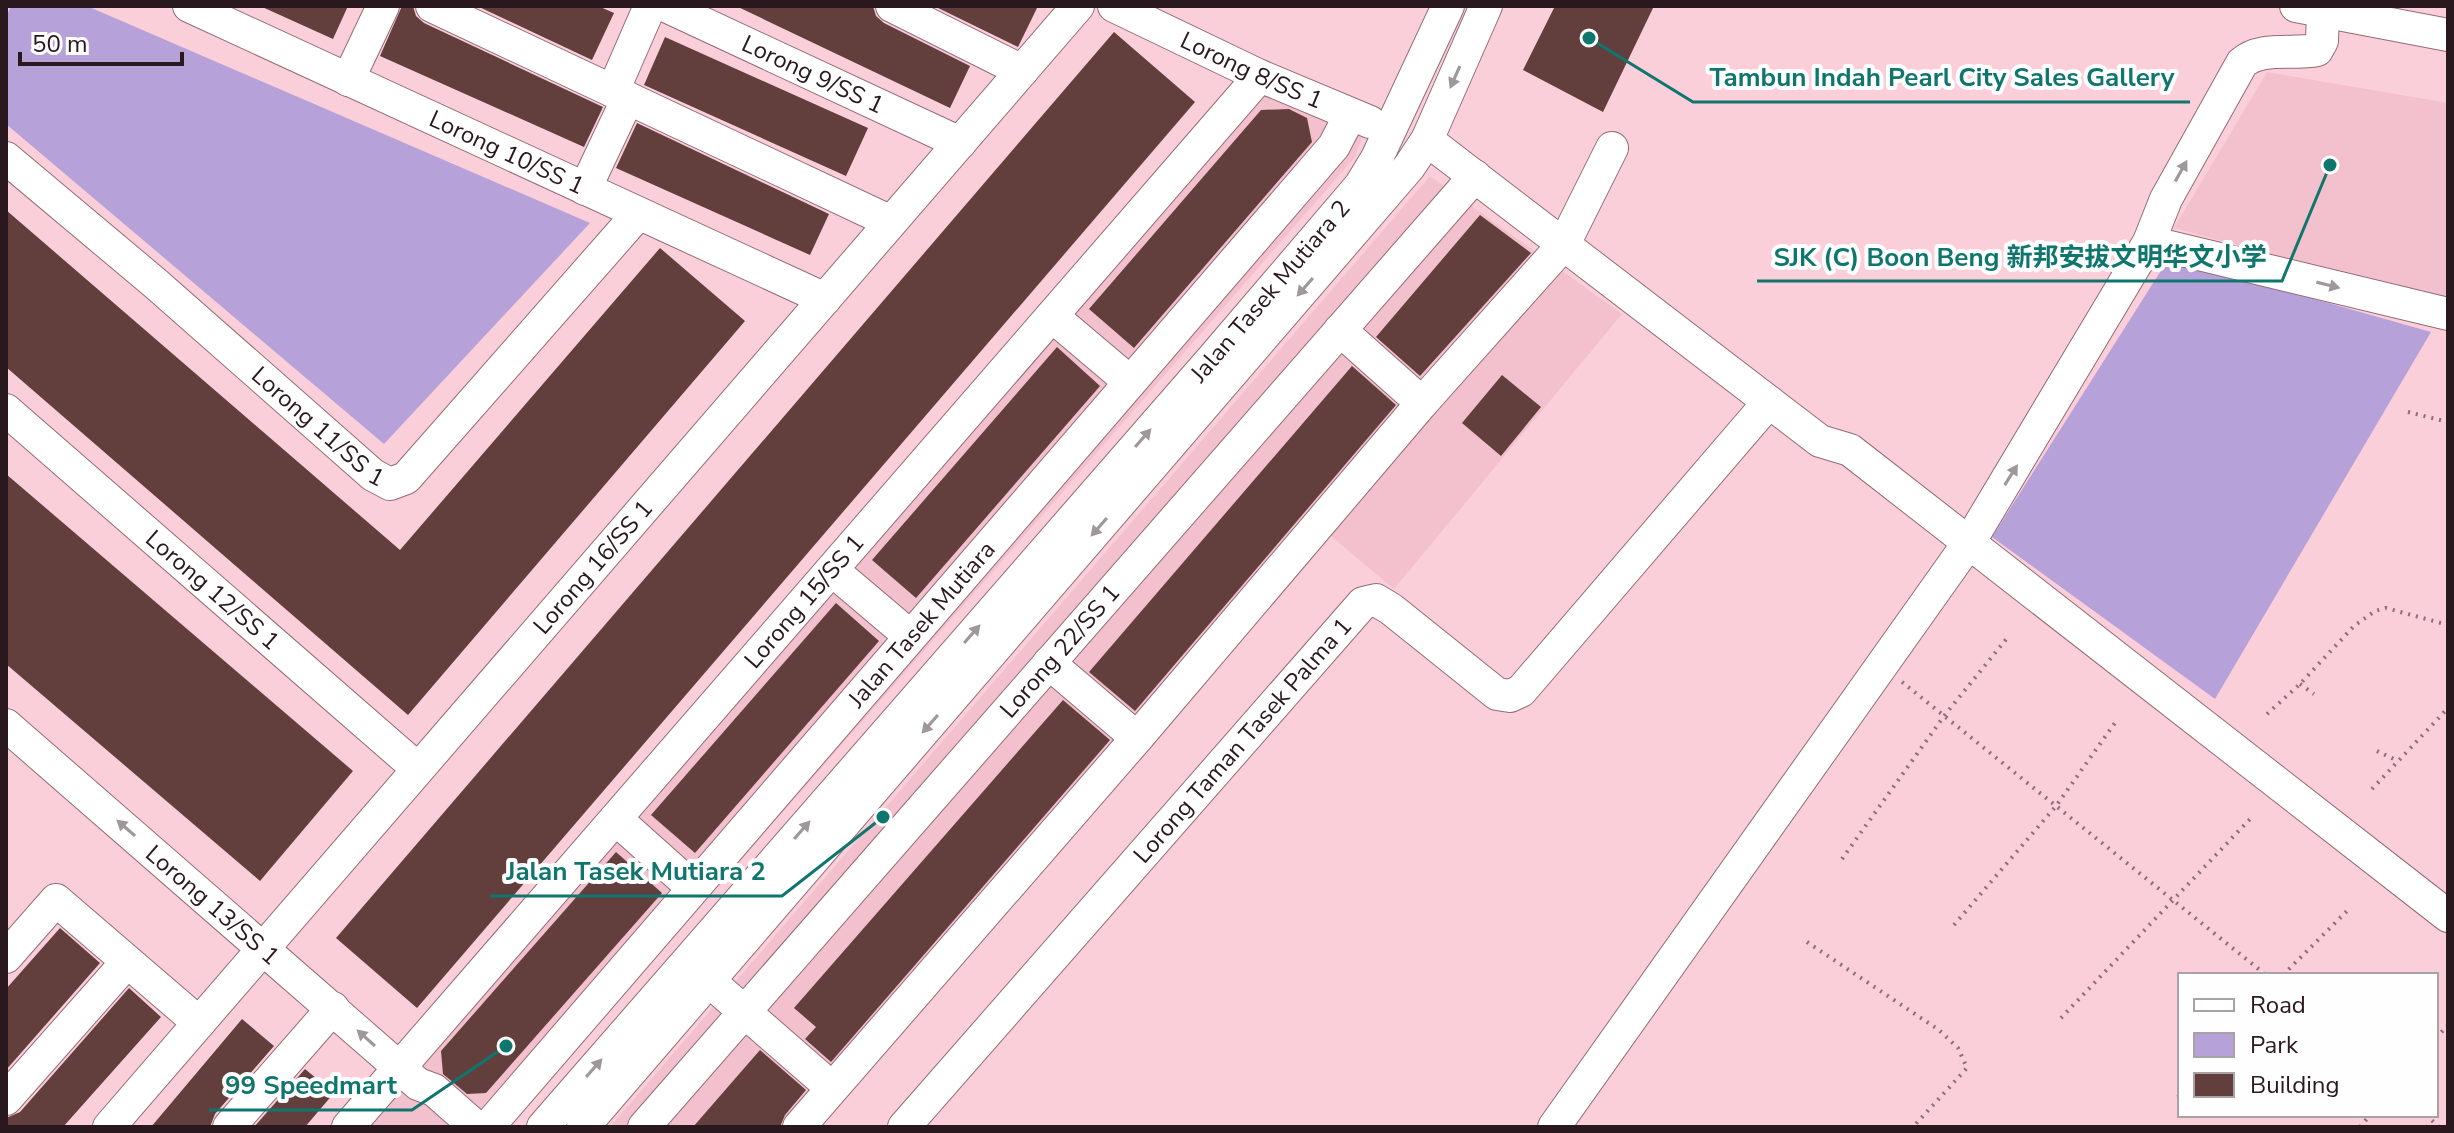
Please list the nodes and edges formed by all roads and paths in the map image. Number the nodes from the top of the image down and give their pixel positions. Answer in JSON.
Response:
{"nodes":[{"id":1,"x":189,"y":6,"type":"edge"},
{"id":2,"x":383,"y":6,"type":"edge"},
{"id":3,"x":432,"y":6,"type":"edge"},
{"id":4,"x":650,"y":6,"type":"edge"},
{"id":5,"x":666,"y":6,"type":"edge"},
{"id":6,"x":892,"y":6,"type":"edge"},
{"id":7,"x":1078,"y":6,"type":"edge"},
{"id":8,"x":1114,"y":6,"type":"edge"},
{"id":9,"x":1448,"y":6,"type":"edge"},
{"id":10,"x":1486,"y":6,"type":"edge"},
{"id":11,"x":2309,"y":9,"type":"edge"},
{"id":12,"x":2448,"y":35,"type":"edge"},
{"id":13,"x":1022,"y":71,"type":"junction"},
{"id":14,"x":1260,"y":76,"type":"junction"},
{"id":15,"x":348,"y":80,"type":"junction"},
{"id":16,"x":620,"y":95,"type":"junction"},
{"id":17,"x":1350,"y":115,"type":"junction"},
{"id":18,"x":1391,"y":129,"type":"junction"},
{"id":19,"x":1427,"y":140,"type":"junction"},
{"id":20,"x":960,"y":143,"type":"junction"},
{"id":21,"x":1612,"y":148,"type":"dead end"},
{"id":22,"x":6,"y":158,"type":"edge"},
{"id":23,"x":1475,"y":176,"type":"junction"},
{"id":24,"x":585,"y":189,"type":"junction"},
{"id":25,"x":638,"y":214,"type":"junction"},
{"id":26,"x":891,"y":222,"type":"junction"},
{"id":27,"x":2149,"y":242,"type":"junction"},
{"id":28,"x":1564,"y":244,"type":"junction"},
{"id":29,"x":825,"y":299,"type":"junction"},
{"id":30,"x":2448,"y":314,"type":"edge"},
{"id":31,"x":1052,"y":316,"type":"junction"},
{"id":32,"x":1340,"y":330,"type":"junction"},
{"id":33,"x":1130,"y":382,"type":"junction"},
{"id":34,"x":1769,"y":402,"type":"junction"},
{"id":35,"x":1422,"y":403,"type":"junction"},
{"id":36,"x":6,"y":410,"type":"edge"},
{"id":37,"x":2408,"y":412,"type":"dead end"},
{"id":38,"x":2448,"y":422,"type":"edge"},
{"id":39,"x":1970,"y":541,"type":"junction"},
{"id":40,"x":832,"y":570,"type":"junction"},
{"id":41,"x":2448,"y":625,"type":"edge"},
{"id":42,"x":910,"y":636,"type":"junction"},
{"id":43,"x":2008,"y":637,"type":"dead end"},
{"id":44,"x":1049,"y":663,"type":"junction"},
{"id":45,"x":1882,"y":665,"type":"junction"},
{"id":46,"x":2300,"y":684,"type":"junction"},
{"id":47,"x":2314,"y":694,"type":"dead end"},
{"id":48,"x":2448,"y":708,"type":"edge"},
{"id":49,"x":2267,"y":714,"type":"dead end"},
{"id":50,"x":1944,"y":716,"type":"junction"},
{"id":51,"x":2117,"y":720,"type":"dead end"},
{"id":52,"x":6,"y":725,"type":"edge"},
{"id":53,"x":1137,"y":738,"type":"junction"},
{"id":54,"x":2377,"y":751,"type":"dead end"},
{"id":55,"x":2398,"y":761,"type":"junction"},
{"id":56,"x":418,"y":769,"type":"junction"},
{"id":57,"x":2372,"y":789,"type":"dead end"},
{"id":58,"x":2056,"y":806,"type":"junction"},
{"id":59,"x":2251,"y":818,"type":"dead end"},
{"id":60,"x":616,"y":819,"type":"junction"},
{"id":61,"x":1842,"y":859,"type":"dead end"},
{"id":62,"x":692,"y":887,"type":"junction"},
{"id":63,"x":2174,"y":901,"type":"junction"},
{"id":64,"x":2349,"y":909,"type":"dead end"},
{"id":65,"x":2448,"y":916,"type":"edge"},
{"id":66,"x":1954,"y":925,"type":"dead end"},
{"id":67,"x":1807,"y":942,"type":"dead end"},
{"id":68,"x":264,"y":947,"type":"junction"},
{"id":69,"x":6,"y":957,"type":"edge"},
{"id":70,"x":127,"y":962,"type":"junction"},
{"id":71,"x":2264,"y":973,"type":"edge"},
{"id":72,"x":2285,"y":973,"type":"edge"},
{"id":73,"x":708,"y":980,"type":"junction"},
{"id":74,"x":333,"y":1008,"type":"junction"},
{"id":75,"x":744,"y":1012,"type":"junction"},
{"id":76,"x":2061,"y":1018,"type":"dead end"},
{"id":77,"x":199,"y":1023,"type":"junction"},
{"id":78,"x":409,"y":1076,"type":"junction"},
{"id":79,"x":832,"y":1088,"type":"junction"},
{"id":80,"x":6,"y":1099,"type":"edge"},
{"id":81,"x":109,"y":1127,"type":"edge"},
{"id":82,"x":229,"y":1127,"type":"edge"},
{"id":83,"x":348,"y":1127,"type":"edge"},
{"id":84,"x":452,"y":1127,"type":"edge"},
{"id":85,"x":476,"y":1127,"type":"edge"},
{"id":86,"x":488,"y":1127,"type":"edge"},
{"id":87,"x":543,"y":1127,"type":"edge"},
{"id":88,"x":583,"y":1127,"type":"edge"},
{"id":89,"x":644,"y":1127,"type":"edge"},
{"id":90,"x":799,"y":1127,"type":"edge"},
{"id":91,"x":904,"y":1127,"type":"edge"},
{"id":92,"x":1554,"y":1127,"type":"edge"},
{"id":93,"x":1913,"y":1127,"type":"edge"}],
"edges":[{"from":1,"to":15,"type":"street","name":"Lorong 10/SS 1"},
{"from":2,"to":15,"type":"street"},
{"from":3,"to":16,"type":"street"},
{"from":4,"to":16,"type":"street"},
{"from":5,"to":20,"type":"street","name":"Lorong 9/SS 1"},
{"from":6,"to":13,"type":"street"},
{"from":7,"to":13,"type":"street","name":"Lorong 16/SS 1"},
{"from":8,"to":14,"type":"street","name":"Lorong 8/SS 1"},
{"from":9,"to":18,"type":"street","name":"Jalan Tasek Mutiara 2"},
{"from":10,"to":19,"type":"street","name":"Jalan Tasek Mutiara 2","one_way":true},
{"from":11,"to":12,"type":"street"},
{"from":27,"to":11,"type":"street","one_way":true},
{"from":13,"to":20,"type":"street","name":"Lorong 16/SS 1"},
{"from":14,"to":17,"type":"street","name":"Lorong 8/SS 1"},
{"from":14,"to":31,"type":"street","name":"Lorong 15/SS 1"},
{"from":15,"to":24,"type":"street","name":"Lorong 10/SS 1"},
{"from":16,"to":24,"type":"street"},
{"from":16,"to":26,"type":"street"},
{"from":17,"to":18,"type":"street","name":"Lorong 8/SS 1"},
{"from":17,"to":33,"type":"street","name":"Jalan Tasek Mutiara"},
{"from":87,"to":18,"type":"street","name":"Jalan Tasek Mutiara 2","one_way":true},
{"from":19,"to":23,"type":"street"},
{"from":19,"to":73,"type":"street","name":"Jalan Tasek Mutiara 2","one_way":true},
{"from":20,"to":26,"type":"street","name":"Lorong 16/SS 1"},
{"from":21,"to":28,"type":"street"},
{"from":22,"to":25,"type":"street","name":"Lorong 11/SS 1"},
{"from":23,"to":28,"type":"street"},
{"from":23,"to":32,"type":"street","name":"Lorong 22/SS 1"},
{"from":24,"to":25,"type":"street","name":"Lorong 10/SS 1"},
{"from":25,"to":29,"type":"street","name":"Lorong 10/SS 1"},
{"from":26,"to":29,"type":"street","name":"Lorong 16/SS 1"},
{"from":27,"to":30,"type":"street","one_way":true},
{"from":39,"to":27,"type":"street","one_way":true},
{"from":28,"to":34,"type":"street"},
{"from":28,"to":35,"type":"street"},
{"from":29,"to":56,"type":"street","name":"Lorong 16/SS 1"},
{"from":31,"to":33,"type":"street"},
{"from":31,"to":40,"type":"street","name":"Lorong 15/SS 1"},
{"from":32,"to":35,"type":"street"},
{"from":32,"to":44,"type":"street","name":"Lorong 22/SS 1"},
{"from":33,"to":42,"type":"street","name":"Jalan Tasek Mutiara"},
{"from":34,"to":39,"type":"street"},
{"from":34,"to":91,"type":"street","name":"Lorong Taman Tasek Palma 1"},
{"from":35,"to":53,"type":"street"},
{"from":36,"to":56,"type":"street","name":"Lorong 12/SS 1"},
{"from":37,"to":38,"type":"path"},
{"from":39,"to":45,"type":"street"},
{"from":39,"to":65,"type":"street"},
{"from":40,"to":42,"type":"street"},
{"from":40,"to":60,"type":"street","name":"Lorong 15/SS 1"},
{"from":41,"to":46,"type":"path"},
{"from":42,"to":62,"type":"street","name":"Jalan Tasek Mutiara"},
{"from":43,"to":50,"type":"path"},
{"from":44,"to":53,"type":"street"},
{"from":44,"to":75,"type":"street","name":"Lorong 22/SS 1"},
{"from":45,"to":50,"type":"path"},
{"from":45,"to":92,"type":"street"},
{"from":46,"to":47,"type":"path"},
{"from":46,"to":49,"type":"path"},
{"from":48,"to":55,"type":"path"},
{"from":50,"to":58,"type":"path"},
{"from":50,"to":61,"type":"path"},
{"from":51,"to":58,"type":"path"},
{"from":68,"to":52,"type":"street","name":"Lorong 13/SS 1","one_way":true},
{"from":53,"to":79,"type":"street"},
{"from":54,"to":55,"type":"path"},
{"from":55,"to":57,"type":"path"},
{"from":56,"to":68,"type":"street","name":"Lorong 16/SS 1"},
{"from":58,"to":63,"type":"path"},
{"from":58,"to":66,"type":"path"},
{"from":59,"to":63,"type":"path"},
{"from":60,"to":62,"type":"street"},
{"from":60,"to":78,"type":"street","name":"Lorong 15/SS 1"},
{"from":62,"to":86,"type":"street","name":"Jalan Tasek Mutiara"},
{"from":63,"to":71,"type":"path"},
{"from":63,"to":76,"type":"path"},
{"from":64,"to":72,"type":"path"},
{"from":67,"to":93,"type":"path"},
{"from":68,"to":74,"type":"street","name":"Lorong 13/SS 1"},
{"from":68,"to":77,"type":"street","name":"Lorong 16/SS 1"},
{"from":69,"to":70,"type":"street"},
{"from":70,"to":77,"type":"street"},
{"from":70,"to":80,"type":"street"},
{"from":73,"to":75,"type":"street"},
{"from":73,"to":88,"type":"street","name":"Jalan Tasek Mutiara 2"},
{"from":78,"to":74,"type":"street","name":"Lorong 13/SS 1","one_way":true},
{"from":74,"to":82,"type":"street"},
{"from":75,"to":79,"type":"street"},
{"from":75,"to":89,"type":"street","name":"Lorong 22/SS 1"},
{"from":77,"to":81,"type":"street","name":"Lorong 16/SS 1"},
{"from":78,"to":83,"type":"street","name":"Lorong 15/SS 1"},
{"from":78,"to":84,"type":"street","name":"Lorong 13/SS 1"},
{"from":78,"to":85,"type":"street","name":"Lorong 13/SS 1"},
{"from":79,"to":90,"type":"street"}]}
